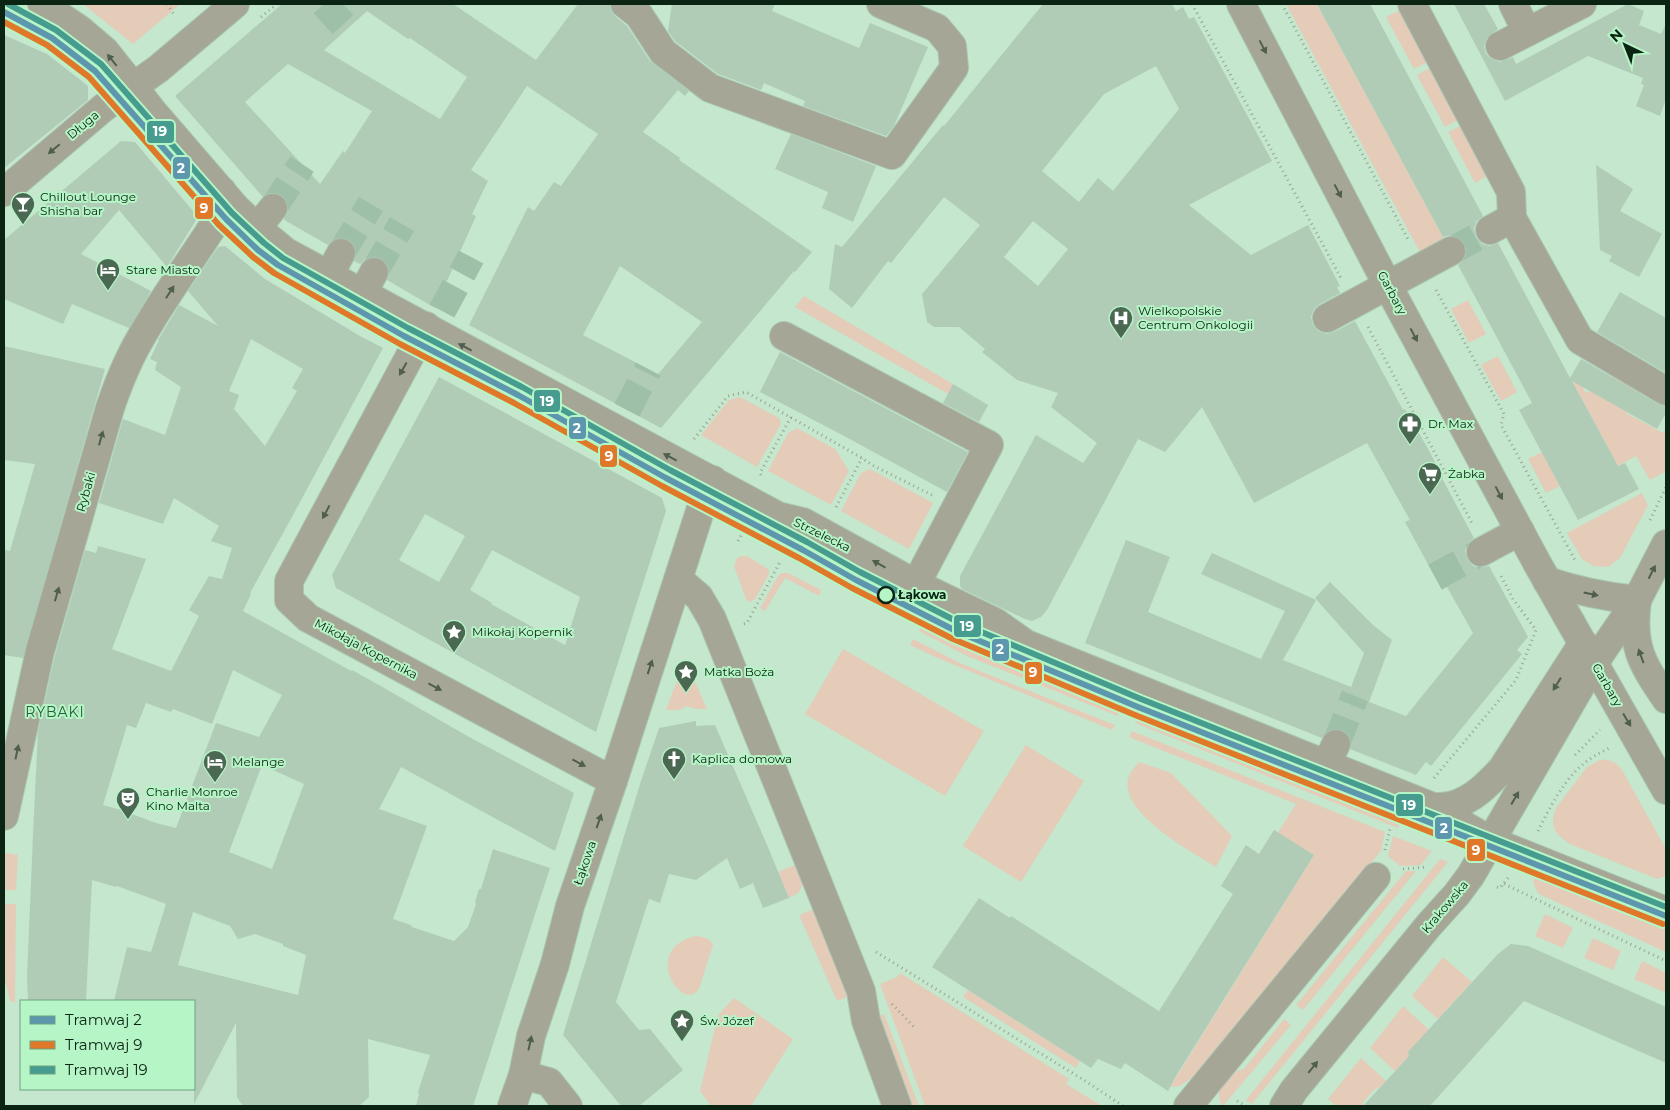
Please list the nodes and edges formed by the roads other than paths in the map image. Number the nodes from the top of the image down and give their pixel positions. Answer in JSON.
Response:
{"nodes":[{"id":1,"x":42,"y":4,"type":"edge"},
{"id":2,"x":236,"y":4,"type":"edge"},
{"id":3,"x":625,"y":4,"type":"edge"},
{"id":4,"x":881,"y":4,"type":"edge"},
{"id":5,"x":1241,"y":4,"type":"edge"},
{"id":6,"x":1412,"y":4,"type":"edge"},
{"id":7,"x":1513,"y":4,"type":"edge"},
{"id":8,"x":1582,"y":4,"type":"edge"},
{"id":9,"x":1527,"y":32,"type":"junction"},
{"id":10,"x":1500,"y":46,"type":"dead end"},
{"id":11,"x":134,"y":87,"type":"junction"},
{"id":12,"x":222,"y":191,"type":"junction"},
{"id":13,"x":4,"y":192,"type":"edge"},
{"id":14,"x":1451,"y":251,"type":"tunnel mouth"},
{"id":15,"x":1388,"y":286,"type":"junction"},
{"id":16,"x":1327,"y":318,"type":"dead end"},
{"id":17,"x":434,"y":322,"type":"junction"},
{"id":18,"x":784,"y":336,"type":"dead end"},
{"id":19,"x":1666,"y":391,"type":"edge"},
{"id":20,"x":714,"y":480,"type":"junction"},
{"id":21,"x":1520,"y":531,"type":"junction"},
{"id":22,"x":1666,"y":544,"type":"edge"},
{"id":23,"x":1481,"y":552,"type":"tunnel mouth"},
{"id":24,"x":679,"y":580,"type":"junction"},
{"id":25,"x":1547,"y":581,"type":"junction"},
{"id":26,"x":916,"y":584,"type":"junction"},
{"id":27,"x":1637,"y":600,"type":"junction"},
{"id":28,"x":1588,"y":653,"type":"junction"},
{"id":29,"x":1666,"y":699,"type":"edge"},
{"id":30,"x":613,"y":782,"type":"junction"},
{"id":31,"x":1666,"y":790,"type":"edge"},
{"id":32,"x":1433,"y":807,"type":"junction"},
{"id":33,"x":4,"y":816,"type":"edge"},
{"id":34,"x":1491,"y":841,"type":"junction"},
{"id":35,"x":1376,"y":877,"type":"dead end"},
{"id":36,"x":1666,"y":911,"type":"edge"},
{"id":37,"x":523,"y":1075,"type":"junction"},
{"id":38,"x":512,"y":1106,"type":"edge"},
{"id":39,"x":568,"y":1106,"type":"edge"},
{"id":40,"x":897,"y":1106,"type":"edge"},
{"id":41,"x":1188,"y":1106,"type":"edge"},
{"id":42,"x":1284,"y":1106,"type":"edge"}],
"edges":[{"from":11,"to":1,"type":"street","name":"Strzelecka","one_way":true},
{"from":2,"to":11,"type":"street","name":"Długa"},
{"from":3,"to":4,"type":"street"},
{"from":5,"to":15,"type":"street","name":"Garbary","one_way":true},
{"from":6,"to":19,"type":"street"},
{"from":7,"to":9,"type":"street"},
{"from":8,"to":9,"type":"street"},
{"from":9,"to":10,"type":"street"},
{"from":11,"to":12,"type":"street","name":"Strzelecka"},
{"from":11,"to":13,"type":"street","name":"Długa","one_way":true},
{"from":12,"to":17,"type":"street","name":"Strzelecka"},
{"from":33,"to":12,"type":"street","name":"Rybaki","one_way":true},
{"from":14,"to":15,"type":"street"},
{"from":15,"to":16,"type":"street"},
{"from":15,"to":21,"type":"street","name":"Garbary","one_way":true},
{"from":20,"to":17,"type":"street","name":"Strzelecka","one_way":true},
{"from":17,"to":30,"type":"street","name":"Mikołaja Kopernika","one_way":true},
{"from":18,"to":26,"type":"street"},
{"from":20,"to":24,"type":"street","name":"Łąkowa"},
{"from":26,"to":20,"type":"street","name":"Strzelecka","one_way":true},
{"from":21,"to":23,"type":"street"},
{"from":21,"to":25,"type":"street","name":"Garbary"},
{"from":27,"to":22,"type":"street","one_way":true},
{"from":30,"to":24,"type":"street","name":"Łąkowa","one_way":true},
{"from":24,"to":40,"type":"street"},
{"from":25,"to":27,"type":"street","one_way":true},
{"from":25,"to":28,"type":"street","name":"Garbary"},
{"from":26,"to":32,"type":"street","name":"Strzelecka"},
{"from":27,"to":28,"type":"street"},
{"from":29,"to":27,"type":"street","one_way":true},
{"from":28,"to":31,"type":"street","name":"Garbary","one_way":true},
{"from":28,"to":32,"type":"street","one_way":true},
{"from":34,"to":28,"type":"street","name":"Krakowska","one_way":true},
{"from":37,"to":30,"type":"street","name":"Łąkowa","one_way":true},
{"from":32,"to":34,"type":"street","name":"Strzelecka"},
{"from":34,"to":36,"type":"street","name":"Strzelecka"},
{"from":42,"to":34,"type":"street","name":"Krakowska","one_way":true},
{"from":35,"to":41,"type":"street"},
{"from":37,"to":38,"type":"street","name":"Łąkowa"},
{"from":37,"to":39,"type":"street"}]}
